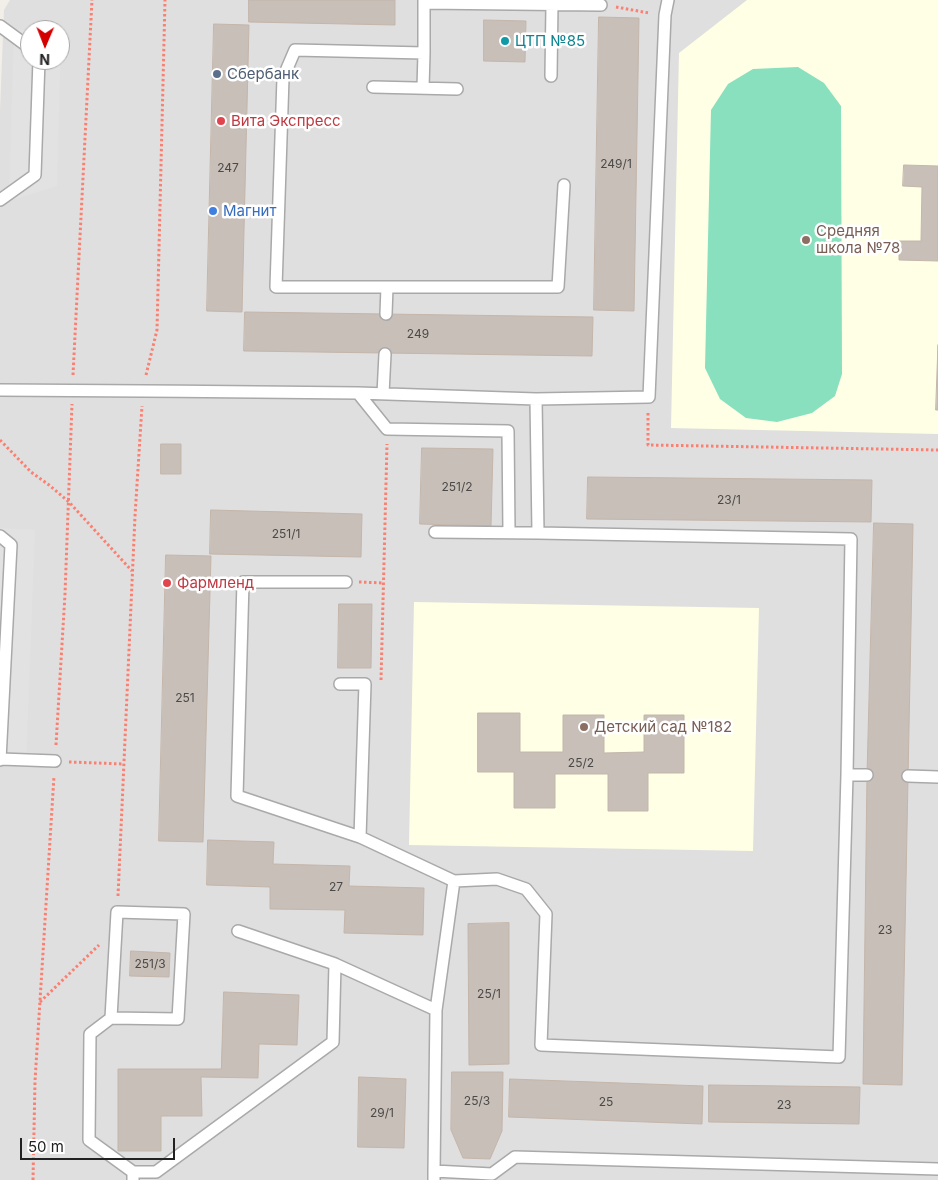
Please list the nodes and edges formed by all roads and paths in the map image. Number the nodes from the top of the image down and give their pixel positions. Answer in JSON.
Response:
{"nodes":[{"id":1,"x":92,"y":0,"type":"edge"},
{"id":2,"x":165,"y":0,"type":"edge"},
{"id":3,"x":668,"y":0,"type":"edge"},
{"id":4,"x":424,"y":1,"type":"edge"},
{"id":5,"x":552,"y":4,"type":"junction"},
{"id":6,"x":600,"y":5,"type":"joint"},
{"id":7,"x":665,"y":15,"type":"junction"},
{"id":8,"x":0,"y":26,"type":"edge"},
{"id":9,"x":20,"y":41,"type":"edge"},
{"id":10,"x":424,"y":53,"type":"junction"},
{"id":11,"x":39,"y":70,"type":"edge"},
{"id":12,"x":551,"y":76,"type":"dead end"},
{"id":13,"x":373,"y":87,"type":"dead end"},
{"id":14,"x":423,"y":88,"type":"junction"},
{"id":15,"x":457,"y":89,"type":"dead end"},
{"id":16,"x":564,"y":185,"type":"dead end"},
{"id":17,"x":0,"y":200,"type":"edge"},
{"id":18,"x":387,"y":287,"type":"junction"},
{"id":19,"x":386,"y":314,"type":"dead end"},
{"id":20,"x":385,"y":354,"type":"dead end"},
{"id":21,"x":0,"y":390,"type":"edge"},
{"id":22,"x":72,"y":391,"type":"junction"},
{"id":23,"x":142,"y":392,"type":"junction"},
{"id":24,"x":358,"y":393,"type":"junction"},
{"id":25,"x":383,"y":394,"type":"junction"},
{"id":26,"x":649,"y":397,"type":"junction"},
{"id":27,"x":536,"y":399,"type":"junction"},
{"id":28,"x":387,"y":429,"type":"junction"},
{"id":29,"x":0,"y":440,"type":"edge"},
{"id":30,"x":938,"y":450,"type":"edge"},
{"id":31,"x":69,"y":502,"type":"junction"},
{"id":32,"x":435,"y":532,"type":"dead end"},
{"id":33,"x":508,"y":532,"type":"junction"},
{"id":34,"x":538,"y":533,"type":"junction"},
{"id":35,"x":0,"y":536,"type":"edge"},
{"id":36,"x":132,"y":572,"type":"junction"},
{"id":37,"x":346,"y":582,"type":"joint"},
{"id":38,"x":384,"y":583,"type":"junction"},
{"id":39,"x":340,"y":684,"type":"dead end"},
{"id":40,"x":381,"y":684,"type":"dead end"},
{"id":41,"x":0,"y":759,"type":"edge"},
{"id":42,"x":55,"y":762,"type":"junction"},
{"id":43,"x":124,"y":764,"type":"junction"},
{"id":44,"x":846,"y":775,"type":"junction"},
{"id":45,"x":868,"y":775,"type":"dead end"},
{"id":46,"x":908,"y":776,"type":"dead end"},
{"id":47,"x":938,"y":776,"type":"edge"},
{"id":48,"x":360,"y":837,"type":"junction"},
{"id":49,"x":454,"y":881,"type":"junction"},
{"id":50,"x":117,"y":912,"type":"junction"},
{"id":51,"x":116,"y":929,"type":"junction"},
{"id":52,"x":238,"y":931,"type":"dead end"},
{"id":53,"x":335,"y":964,"type":"junction"},
{"id":54,"x":40,"y":1002,"type":"junction"},
{"id":55,"x":436,"y":1010,"type":"junction"},
{"id":56,"x":111,"y":1018,"type":"junction"},
{"id":57,"x":938,"y":1169,"type":"edge"},
{"id":58,"x":133,"y":1176,"type":"edge"},
{"id":59,"x":434,"y":1176,"type":"edge"},
{"id":60,"x":33,"y":1180,"type":"edge"}],
"edges":[{"from":1,"to":22,"type":"path"},
{"from":2,"to":23,"type":"path"},
{"from":3,"to":7,"type":"lane"},
{"from":4,"to":5,"type":"lane"},
{"from":4,"to":10,"type":"lane"},
{"from":5,"to":6,"type":"lane"},
{"from":5,"to":12,"type":"lane"},
{"from":6,"to":7,"type":"path"},
{"from":7,"to":26,"type":"lane"},
{"from":8,"to":9,"type":"lane"},
{"from":10,"to":14,"type":"lane"},
{"from":10,"to":18,"type":"lane"},
{"from":11,"to":17,"type":"lane"},
{"from":13,"to":14,"type":"lane"},
{"from":14,"to":15,"type":"lane"},
{"from":16,"to":18,"type":"lane"},
{"from":18,"to":19,"type":"lane"},
{"from":20,"to":25,"type":"lane"},
{"from":21,"to":22,"type":"lane"},
{"from":22,"to":23,"type":"lane"},
{"from":22,"to":31,"type":"path"},
{"from":23,"to":24,"type":"lane"},
{"from":23,"to":36,"type":"path"},
{"from":24,"to":25,"type":"lane"},
{"from":24,"to":28,"type":"lane"},
{"from":25,"to":27,"type":"lane"},
{"from":26,"to":27,"type":"lane"},
{"from":26,"to":30,"type":"path"},
{"from":27,"to":34,"type":"lane"},
{"from":28,"to":33,"type":"lane"},
{"from":28,"to":38,"type":"path"},
{"from":29,"to":31,"type":"path"},
{"from":31,"to":36,"type":"path"},
{"from":31,"to":42,"type":"path"},
{"from":32,"to":33,"type":"lane"},
{"from":33,"to":34,"type":"lane"},
{"from":34,"to":44,"type":"lane"},
{"from":35,"to":41,"type":"lane"},
{"from":36,"to":43,"type":"path"},
{"from":37,"to":38,"type":"path"},
{"from":37,"to":48,"type":"lane"},
{"from":38,"to":40,"type":"path"},
{"from":39,"to":48,"type":"lane"},
{"from":41,"to":42,"type":"lane"},
{"from":42,"to":43,"type":"path"},
{"from":42,"to":54,"type":"path"},
{"from":43,"to":50,"type":"path"},
{"from":44,"to":45,"type":"lane"},
{"from":44,"to":49,"type":"lane"},
{"from":46,"to":47,"type":"lane"},
{"from":48,"to":49,"type":"lane"},
{"from":49,"to":55,"type":"lane"},
{"from":50,"to":51,"type":"lane"},
{"from":50,"to":56,"type":"lane"},
{"from":51,"to":54,"type":"path"},
{"from":51,"to":56,"type":"lane"},
{"from":52,"to":53,"type":"lane"},
{"from":53,"to":55,"type":"lane"},
{"from":53,"to":58,"type":"lane"},
{"from":54,"to":60,"type":"path"},
{"from":55,"to":59,"type":"lane"},
{"from":56,"to":58,"type":"lane"},
{"from":57,"to":59,"type":"lane"}]}
